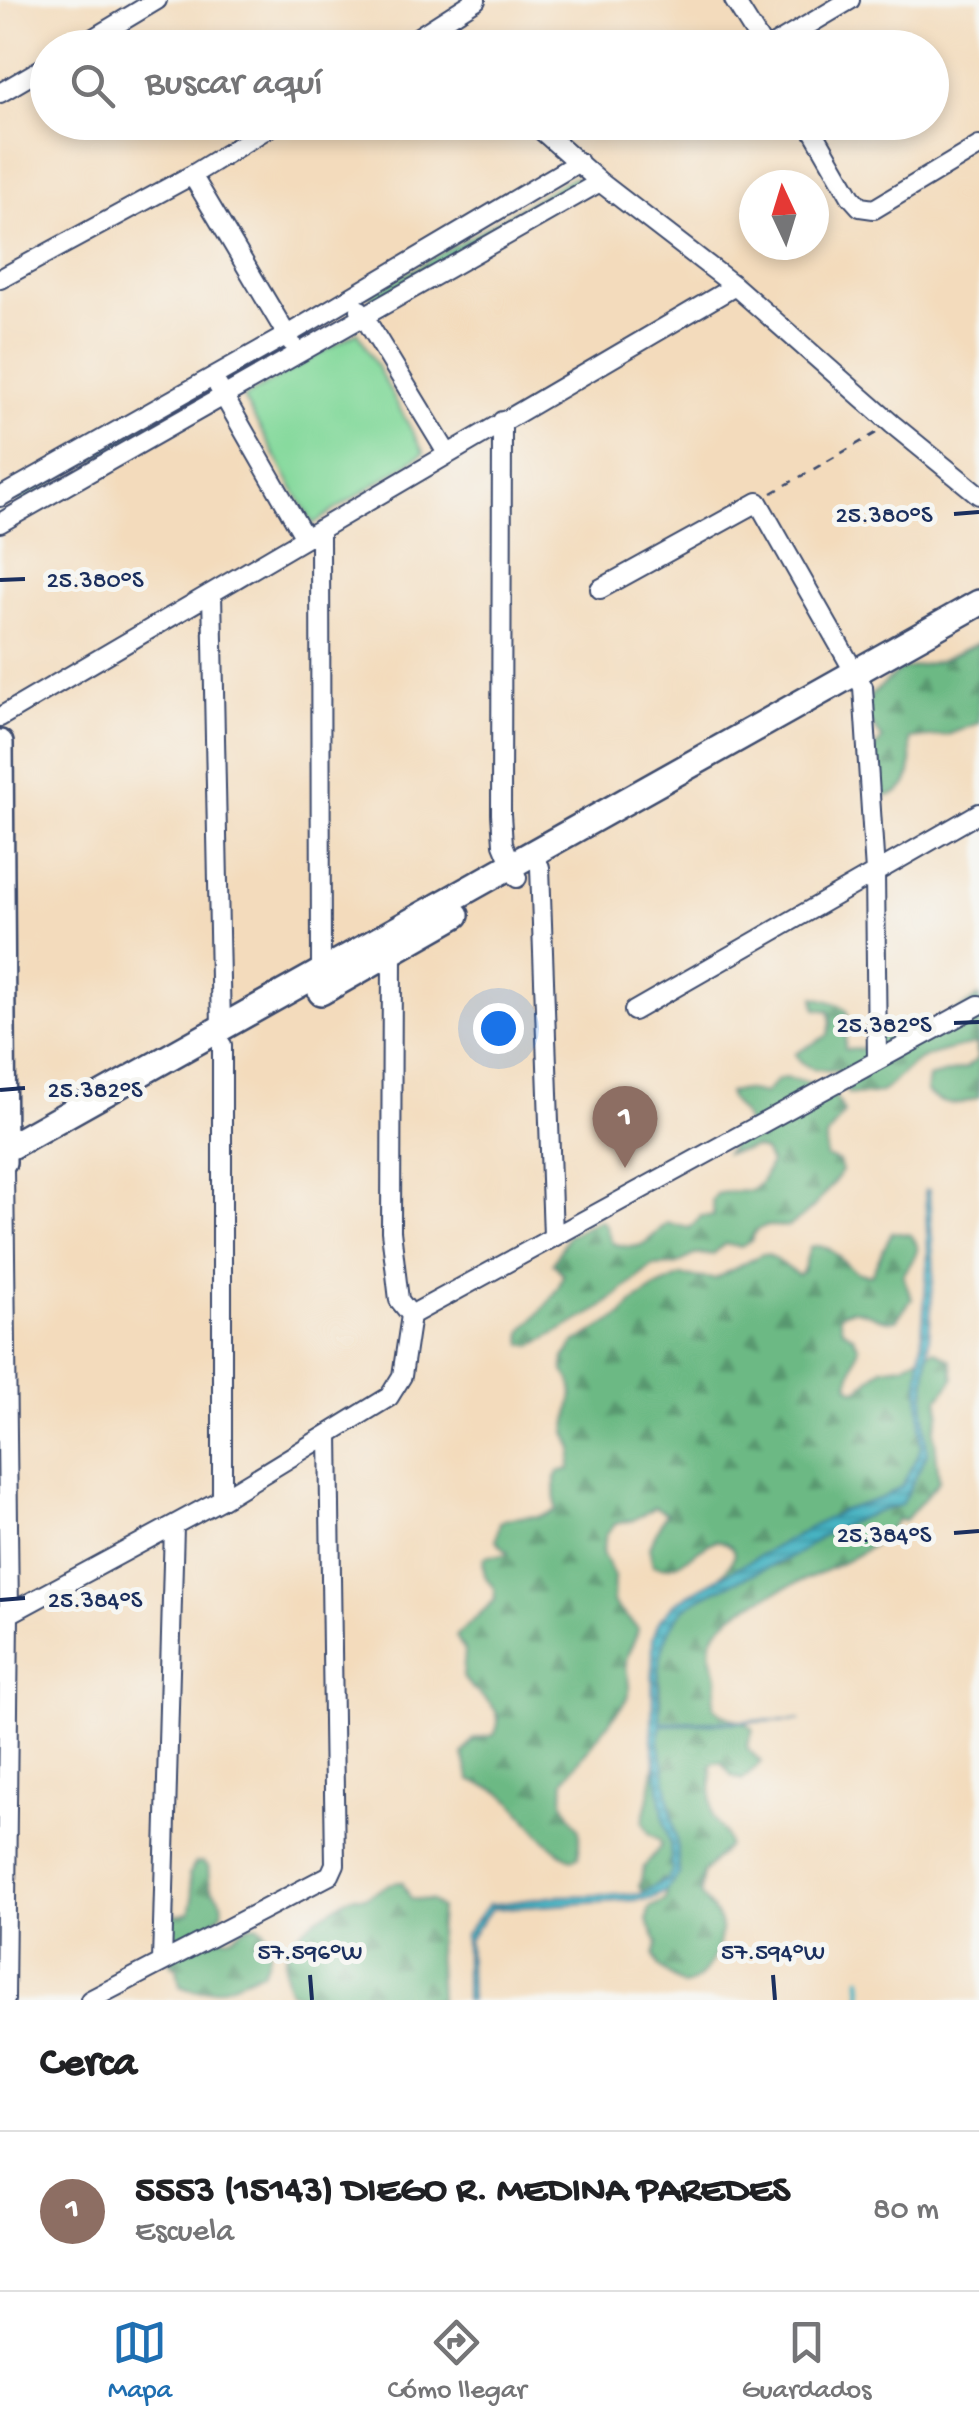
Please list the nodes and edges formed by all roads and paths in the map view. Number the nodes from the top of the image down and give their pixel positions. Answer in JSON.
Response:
{"nodes":[{"id":1,"x":157,"y":0,"type":"edge"},
{"id":2,"x":476,"y":0,"type":"edge"},
{"id":3,"x":734,"y":0,"type":"edge"},
{"id":4,"x":850,"y":0,"type":"edge"},
{"id":5,"x":106,"y":30,"type":"edge"},
{"id":6,"x":429,"y":30,"type":"edge"},
{"id":7,"x":754,"y":30,"type":"edge"},
{"id":8,"x":798,"y":30,"type":"edge"},
{"id":9,"x":30,"y":76,"type":"edge"},
{"id":10,"x":0,"y":93,"type":"edge"},
{"id":11,"x":248,"y":140,"type":"edge"},
{"id":12,"x":554,"y":140,"type":"edge"},
{"id":13,"x":818,"y":140,"type":"edge"},
{"id":14,"x":979,"y":146,"type":"edge"},
{"id":15,"x":580,"y":162,"type":"junction"},
{"id":16,"x":192,"y":174,"type":"junction"},
{"id":17,"x":600,"y":182,"type":"junction"},
{"id":18,"x":0,"y":278,"type":"edge"},
{"id":19,"x":735,"y":286,"type":"junction"},
{"id":20,"x":352,"y":297,"type":"junction"},
{"id":21,"x":364,"y":317,"type":"junction"},
{"id":22,"x":287,"y":335,"type":"junction"},
{"id":23,"x":298,"y":354,"type":"junction"},
{"id":24,"x":213,"y":377,"type":"junction"},
{"id":25,"x":224,"y":396,"type":"junction"},
{"id":26,"x":502,"y":421,"type":"junction"},
{"id":27,"x":892,"y":424,"type":"junction"},
{"id":28,"x":446,"y":453,"type":"junction"},
{"id":29,"x":979,"y":495,"type":"edge"},
{"id":30,"x":0,"y":497,"type":"edge"},
{"id":31,"x":758,"y":502,"type":"junction"},
{"id":32,"x":0,"y":523,"type":"edge"},
{"id":33,"x":312,"y":534,"type":"junction"},
{"id":34,"x":600,"y":590,"type":"dead end"},
{"id":35,"x":212,"y":593,"type":"junction"},
{"id":36,"x":979,"y":603,"type":"edge"},
{"id":37,"x":979,"y":621,"type":"edge"},
{"id":38,"x":859,"y":680,"type":"junction"},
{"id":39,"x":0,"y":717,"type":"edge"},
{"id":40,"x":0,"y":743,"type":"edge"},
{"id":41,"x":979,"y":813,"type":"edge"},
{"id":42,"x":522,"y":870,"type":"junction"},
{"id":43,"x":876,"y":872,"type":"junction"},
{"id":44,"x":392,"y":954,"type":"junction"},
{"id":45,"x":321,"y":972,"type":"junction"},
{"id":46,"x":979,"y":1004,"type":"edge"},
{"id":47,"x":634,"y":1011,"type":"dead end"},
{"id":48,"x":221,"y":1037,"type":"junction"},
{"id":49,"x":877,"y":1060,"type":"junction"},
{"id":50,"x":2,"y":1160,"type":"edge"},
{"id":51,"x":553,"y":1236,"type":"junction"},
{"id":52,"x":412,"y":1316,"type":"junction"},
{"id":53,"x":4,"y":1403,"type":"edge"},
{"id":54,"x":329,"y":1434,"type":"junction"},
{"id":55,"x":222,"y":1499,"type":"junction"},
{"id":56,"x":174,"y":1526,"type":"junction"},
{"id":57,"x":8,"y":1614,"type":"junction"},
{"id":58,"x":4,"y":1709,"type":"edge"},
{"id":59,"x":162,"y":1962,"type":"junction"},
{"id":60,"x":5,"y":2000,"type":"edge"},
{"id":61,"x":90,"y":2000,"type":"edge"}],
"edges":[{"from":1,"to":5,"type":"street"},
{"from":2,"to":6,"type":"street"},
{"from":3,"to":7,"type":"street"},
{"from":4,"to":8,"type":"street"},
{"from":9,"to":10,"type":"street"},
{"from":11,"to":16,"type":"street"},
{"from":12,"to":15,"type":"street"},
{"from":13,"to":14,"type":"street"},
{"from":15,"to":17,"type":"street"},
{"from":15,"to":20,"type":"street"},
{"from":16,"to":18,"type":"street"},
{"from":16,"to":22,"type":"street"},
{"from":17,"to":19,"type":"street"},
{"from":17,"to":21,"type":"street"},
{"from":19,"to":26,"type":"street"},
{"from":19,"to":27,"type":"street"},
{"from":20,"to":21,"type":"street"},
{"from":20,"to":22,"type":"street"},
{"from":21,"to":23,"type":"street"},
{"from":21,"to":28,"type":"street"},
{"from":22,"to":23,"type":"street"},
{"from":22,"to":24,"type":"street"},
{"from":23,"to":25,"type":"street"},
{"from":24,"to":25,"type":"street"},
{"from":24,"to":30,"type":"street"},
{"from":25,"to":32,"type":"street"},
{"from":25,"to":33,"type":"street"},
{"from":26,"to":28,"type":"street"},
{"from":26,"to":42,"type":"street"},
{"from":27,"to":29,"type":"street"},
{"from":27,"to":31,"type":"path"},
{"from":28,"to":33,"type":"street"},
{"from":31,"to":34,"type":"street"},
{"from":31,"to":38,"type":"street"},
{"from":33,"to":35,"type":"street"},
{"from":33,"to":45,"type":"street"},
{"from":35,"to":39,"type":"street"},
{"from":35,"to":48,"type":"street"},
{"from":36,"to":38,"type":"main road"},
{"from":37,"to":38,"type":"main road"},
{"from":38,"to":42,"type":"main road"},
{"from":38,"to":43,"type":"street"},
{"from":40,"to":50,"type":"main road"},
{"from":41,"to":43,"type":"street"},
{"from":42,"to":44,"type":"main road"},
{"from":42,"to":45,"type":"main road"},
{"from":42,"to":51,"type":"street"},
{"from":43,"to":47,"type":"street"},
{"from":43,"to":49,"type":"street"},
{"from":44,"to":48,"type":"main road"},
{"from":44,"to":52,"type":"street"},
{"from":45,"to":48,"type":"main road"},
{"from":46,"to":49,"type":"street"},
{"from":48,"to":50,"type":"main road"},
{"from":48,"to":55,"type":"street"},
{"from":49,"to":51,"type":"street"},
{"from":50,"to":53,"type":"street"},
{"from":51,"to":52,"type":"street"},
{"from":52,"to":54,"type":"street"},
{"from":53,"to":57,"type":"street"},
{"from":54,"to":55,"type":"street"},
{"from":54,"to":59,"type":"street"},
{"from":55,"to":56,"type":"street"},
{"from":56,"to":57,"type":"street"},
{"from":56,"to":59,"type":"street"},
{"from":57,"to":58,"type":"street"},
{"from":58,"to":60,"type":"street"},
{"from":59,"to":61,"type":"street"}]}
